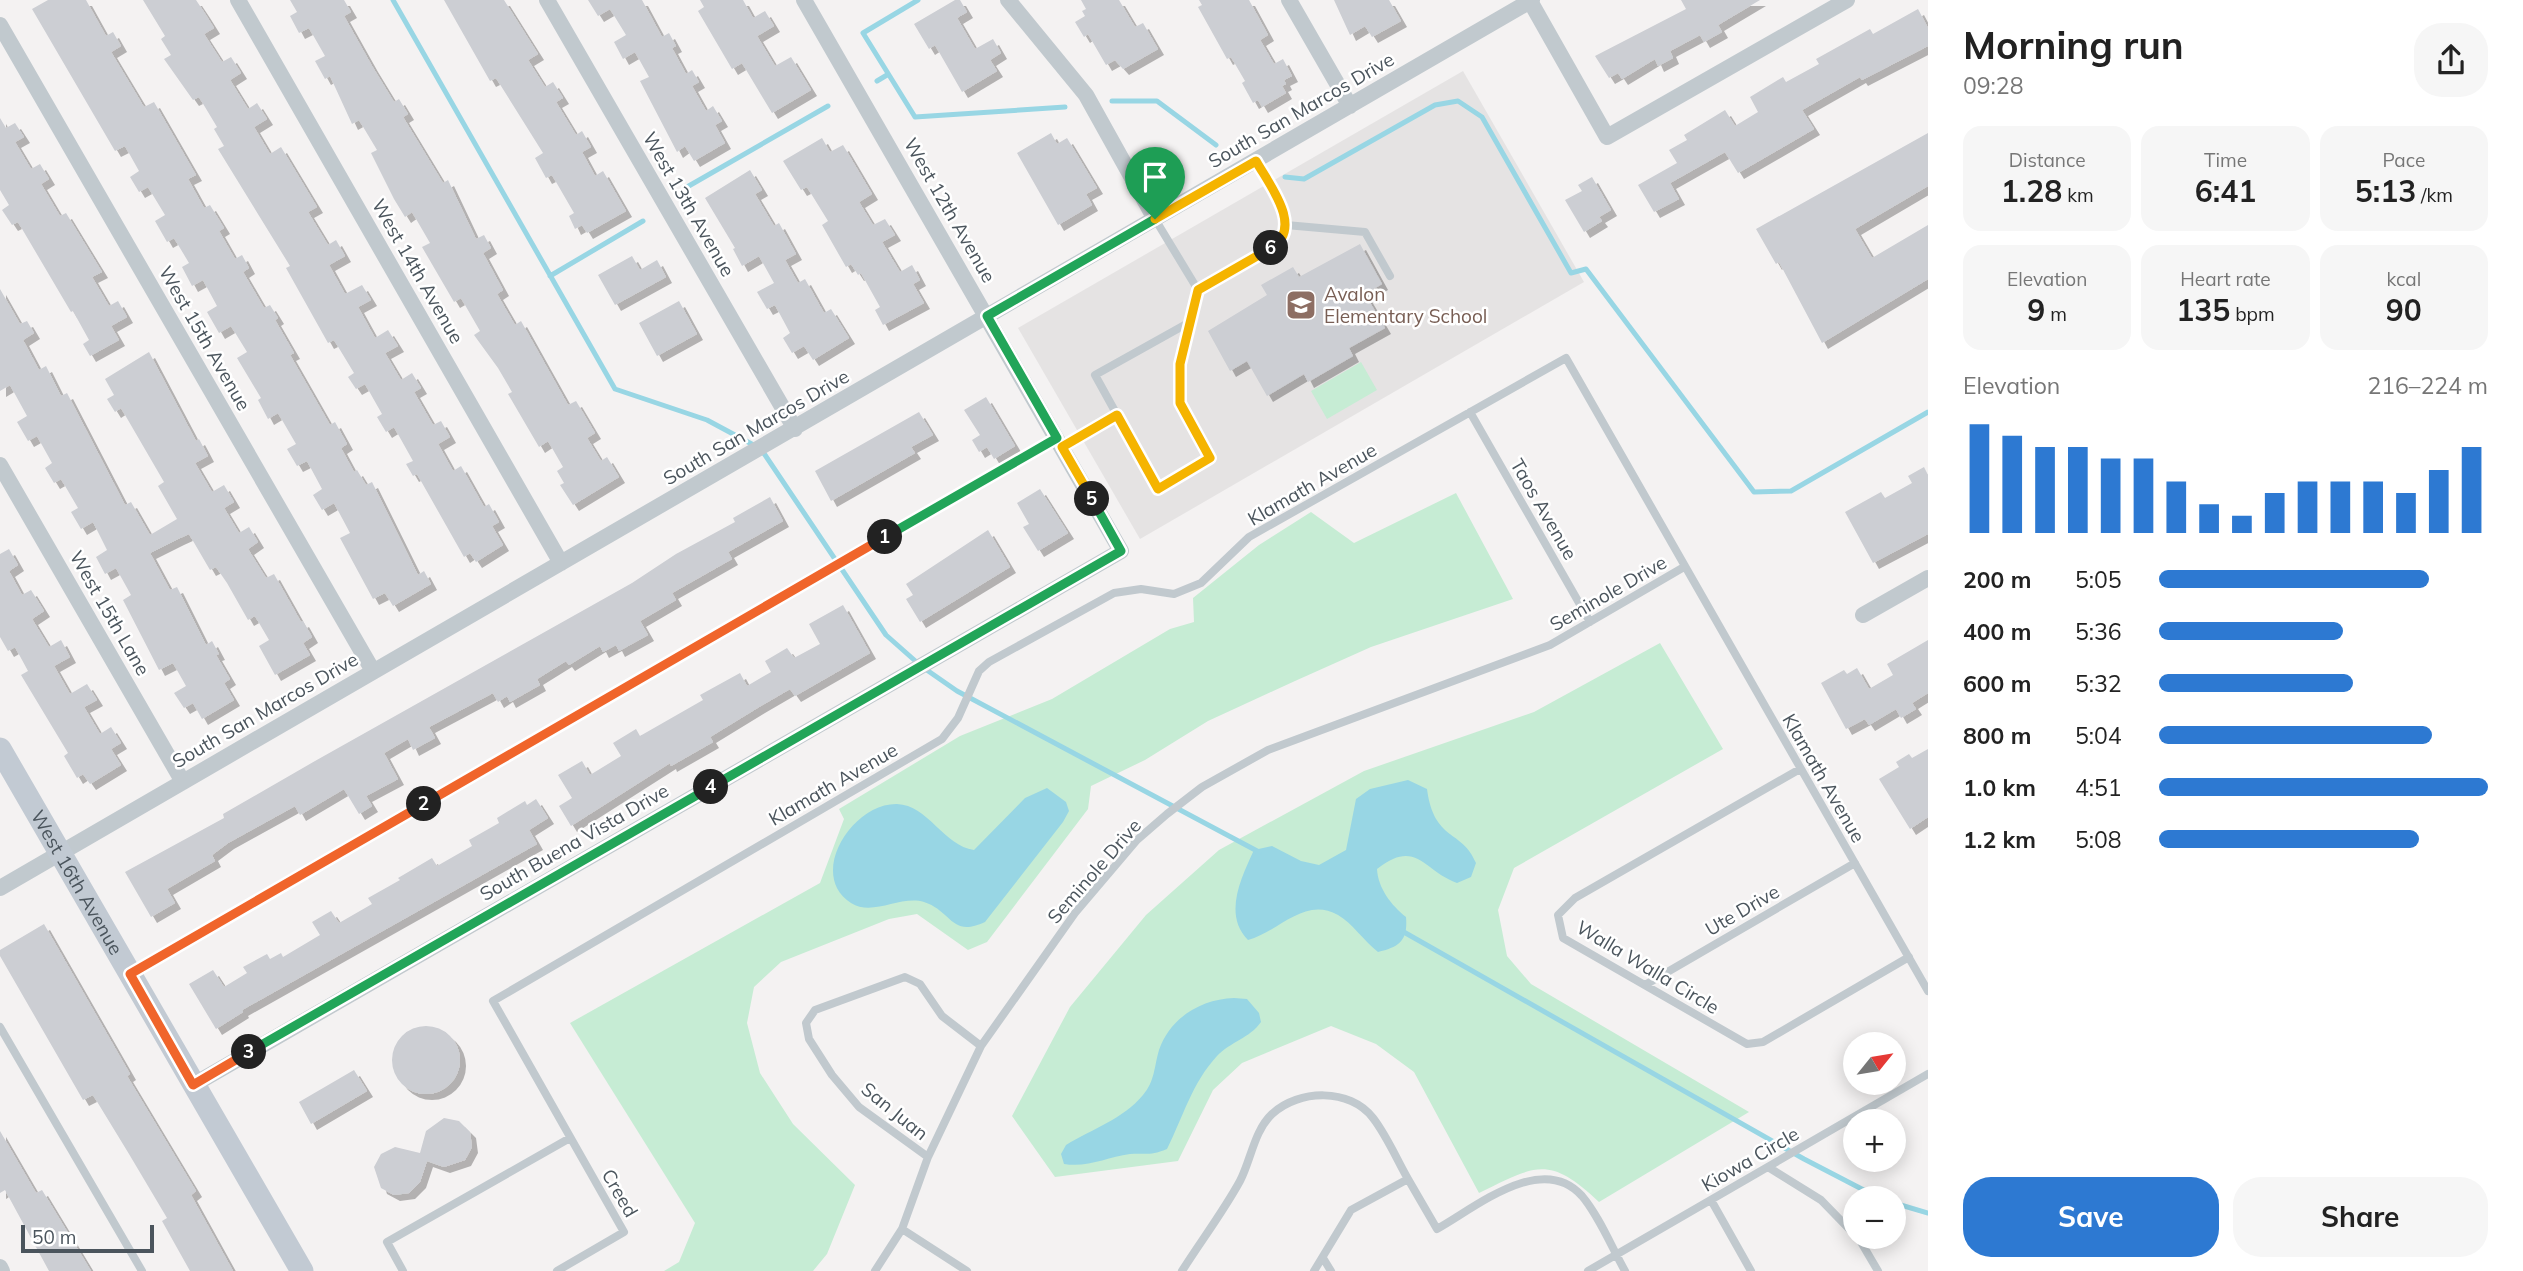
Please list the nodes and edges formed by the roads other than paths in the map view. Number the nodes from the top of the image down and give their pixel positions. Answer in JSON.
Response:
{"nodes":[{"id":1,"x":238,"y":0,"type":"edge"},
{"id":2,"x":547,"y":0,"type":"edge"},
{"id":3,"x":804,"y":0,"type":"edge"},
{"id":4,"x":1008,"y":0,"type":"edge"},
{"id":5,"x":1290,"y":0,"type":"edge"},
{"id":6,"x":1847,"y":0,"type":"edge"},
{"id":7,"x":1532,"y":1,"type":"edge"},
{"id":8,"x":0,"y":25,"type":"edge"},
{"id":9,"x":1350,"y":106,"type":"junction"},
{"id":10,"x":1256,"y":161,"type":"junction"},
{"id":11,"x":1155,"y":219,"type":"junction"},
{"id":12,"x":1286,"y":225,"type":"junction"},
{"id":13,"x":1390,"y":276,"type":"dead end"},
{"id":14,"x":1198,"y":290,"type":"junction"},
{"id":15,"x":987,"y":316,"type":"junction"},
{"id":16,"x":1190,"y":322,"type":"junction"},
{"id":17,"x":1470,"y":412,"type":"junction"},
{"id":18,"x":1117,"y":415,"type":"junction"},
{"id":19,"x":795,"y":429,"type":"junction"},
{"id":20,"x":1059,"y":443,"type":"junction"},
{"id":21,"x":0,"y":465,"type":"edge"},
{"id":22,"x":1121,"y":551,"type":"joint"},
{"id":23,"x":561,"y":563,"type":"junction"},
{"id":24,"x":1684,"y":567,"type":"junction"},
{"id":25,"x":1928,"y":578,"type":"edge"},
{"id":26,"x":1864,"y":615,"type":"dead end"},
{"id":27,"x":1590,"y":622,"type":"junction"},
{"id":28,"x":373,"y":671,"type":"junction"},
{"id":29,"x":0,"y":749,"type":"edge"},
{"id":30,"x":1800,"y":769,"type":"junction"},
{"id":31,"x":183,"y":782,"type":"junction"},
{"id":32,"x":60,"y":853,"type":"junction"},
{"id":33,"x":1855,"y":863,"type":"junction"},
{"id":34,"x":0,"y":888,"type":"edge"},
{"id":35,"x":1909,"y":957,"type":"junction"},
{"id":36,"x":130,"y":974,"type":"junction"},
{"id":37,"x":1645,"y":985,"type":"junction"},
{"id":38,"x":1928,"y":991,"type":"edge"},
{"id":39,"x":0,"y":1027,"type":"edge"},
{"id":40,"x":981,"y":1046,"type":"junction"},
{"id":41,"x":1928,"y":1074,"type":"edge"},
{"id":42,"x":193,"y":1085,"type":"junction"},
{"id":43,"x":570,"y":1138,"type":"junction"},
{"id":44,"x":928,"y":1157,"type":"junction"},
{"id":45,"x":1768,"y":1167,"type":"junction"},
{"id":46,"x":1408,"y":1179,"type":"junction"},
{"id":47,"x":1710,"y":1200,"type":"junction"},
{"id":48,"x":1843,"y":1223,"type":"edge"},
{"id":49,"x":902,"y":1229,"type":"junction"},
{"id":50,"x":1864,"y":1249,"type":"edge"},
{"id":51,"x":1616,"y":1255,"type":"junction"},
{"id":52,"x":1323,"y":1258,"type":"junction"},
{"id":53,"x":142,"y":1271,"type":"edge"},
{"id":54,"x":302,"y":1271,"type":"edge"},
{"id":55,"x":403,"y":1271,"type":"edge"},
{"id":56,"x":557,"y":1271,"type":"edge"},
{"id":57,"x":875,"y":1271,"type":"edge"},
{"id":58,"x":967,"y":1271,"type":"edge"},
{"id":59,"x":1182,"y":1271,"type":"edge"},
{"id":60,"x":1314,"y":1271,"type":"edge"},
{"id":61,"x":1331,"y":1271,"type":"edge"},
{"id":62,"x":1588,"y":1271,"type":"edge"},
{"id":63,"x":1625,"y":1271,"type":"edge"},
{"id":64,"x":1751,"y":1271,"type":"edge"},
{"id":65,"x":1878,"y":1271,"type":"edge"}],
"edges":[{"from":1,"to":23,"type":"street","name":"West 14th Avenue"},
{"from":2,"to":19,"type":"street","name":"West 13th Avenue"},
{"from":3,"to":15,"type":"street","name":"West 12th Avenue"},
{"from":4,"to":11,"type":"street"},
{"from":5,"to":9,"type":"street"},
{"from":6,"to":7,"type":"street"},
{"from":7,"to":9,"type":"street","name":"South San Marcos Drive"},
{"from":8,"to":28,"type":"street","name":"West 15th Avenue"},
{"from":9,"to":10,"type":"street","name":"South San Marcos Drive"},
{"from":10,"to":11,"type":"street","name":"South San Marcos Drive"},
{"from":10,"to":12,"type":"lane"},
{"from":11,"to":14,"type":"lane"},
{"from":11,"to":15,"type":"street","name":"South San Marcos Drive"},
{"from":12,"to":13,"type":"lane"},
{"from":12,"to":14,"type":"lane"},
{"from":14,"to":16,"type":"lane"},
{"from":15,"to":19,"type":"street","name":"South San Marcos Drive"},
{"from":15,"to":20,"type":"street","name":"West 12th Avenue"},
{"from":16,"to":18,"type":"lane"},
{"from":16,"to":18,"type":"lane"},
{"from":17,"to":24,"type":"lane","name":"Klamath Avenue"},
{"from":17,"to":27,"type":"lane","name":"Taos Avenue"},
{"from":17,"to":43,"type":"lane","name":"Klamath Avenue"},
{"from":18,"to":20,"type":"lane"},
{"from":19,"to":23,"type":"street","name":"South San Marcos Drive"},
{"from":20,"to":22,"type":"street","name":"West 12th Avenue"},
{"from":20,"to":36,"type":"lane"},
{"from":21,"to":31,"type":"street","name":"West 15th Lane"},
{"from":22,"to":42,"type":"street","name":"South Buena Vista Drive"},
{"from":23,"to":28,"type":"street","name":"South San Marcos Drive"},
{"from":24,"to":27,"type":"lane","name":"Seminole Drive"},
{"from":24,"to":30,"type":"lane","name":"Klamath Avenue"},
{"from":25,"to":26,"type":"street"},
{"from":27,"to":40,"type":"lane","name":"Seminole Drive"},
{"from":28,"to":31,"type":"street","name":"South San Marcos Drive"},
{"from":29,"to":32,"type":"street","name":"West 16th Avenue"},
{"from":30,"to":33,"type":"lane","name":"Klamath Avenue"},
{"from":30,"to":37,"type":"lane","name":"Walla Walla Circle"},
{"from":31,"to":32,"type":"street","name":"South San Marcos Drive"},
{"from":32,"to":34,"type":"street","name":"South San Marcos Drive"},
{"from":32,"to":36,"type":"street","name":"West 16th Avenue"},
{"from":33,"to":35,"type":"lane","name":"Klamath Avenue"},
{"from":33,"to":37,"type":"lane","name":"Ute Drive"},
{"from":35,"to":37,"type":"lane","name":"Walla Walla Circle"},
{"from":35,"to":38,"type":"lane","name":"Klamath Avenue"},
{"from":36,"to":42,"type":"street","name":"West 16th Avenue"},
{"from":39,"to":53,"type":"lane"},
{"from":40,"to":44,"type":"lane","name":"Seminole Drive"},
{"from":40,"to":44,"type":"lane","name":"San Juan"},
{"from":41,"to":45,"type":"lane","name":"Kiowa Circle"},
{"from":42,"to":54,"type":"street","name":"West 16th Avenue"},
{"from":43,"to":55,"type":"lane"},
{"from":43,"to":56,"type":"lane","name":"Creed"},
{"from":44,"to":49,"type":"lane","name":"Seminole Drive"},
{"from":45,"to":47,"type":"lane","name":"Kiowa Circle"},
{"from":45,"to":48,"type":"lane"},
{"from":46,"to":51,"type":"lane"},
{"from":46,"to":52,"type":"lane"},
{"from":46,"to":59,"type":"lane"},
{"from":47,"to":51,"type":"lane","name":"Kiowa Circle"},
{"from":47,"to":64,"type":"lane"},
{"from":49,"to":57,"type":"lane","name":"Seminole Drive"},
{"from":49,"to":58,"type":"lane"},
{"from":50,"to":65,"type":"lane"},
{"from":51,"to":62,"type":"lane","name":"Kiowa Circle"},
{"from":51,"to":63,"type":"lane"},
{"from":52,"to":60,"type":"lane"},
{"from":52,"to":61,"type":"lane"}]}
